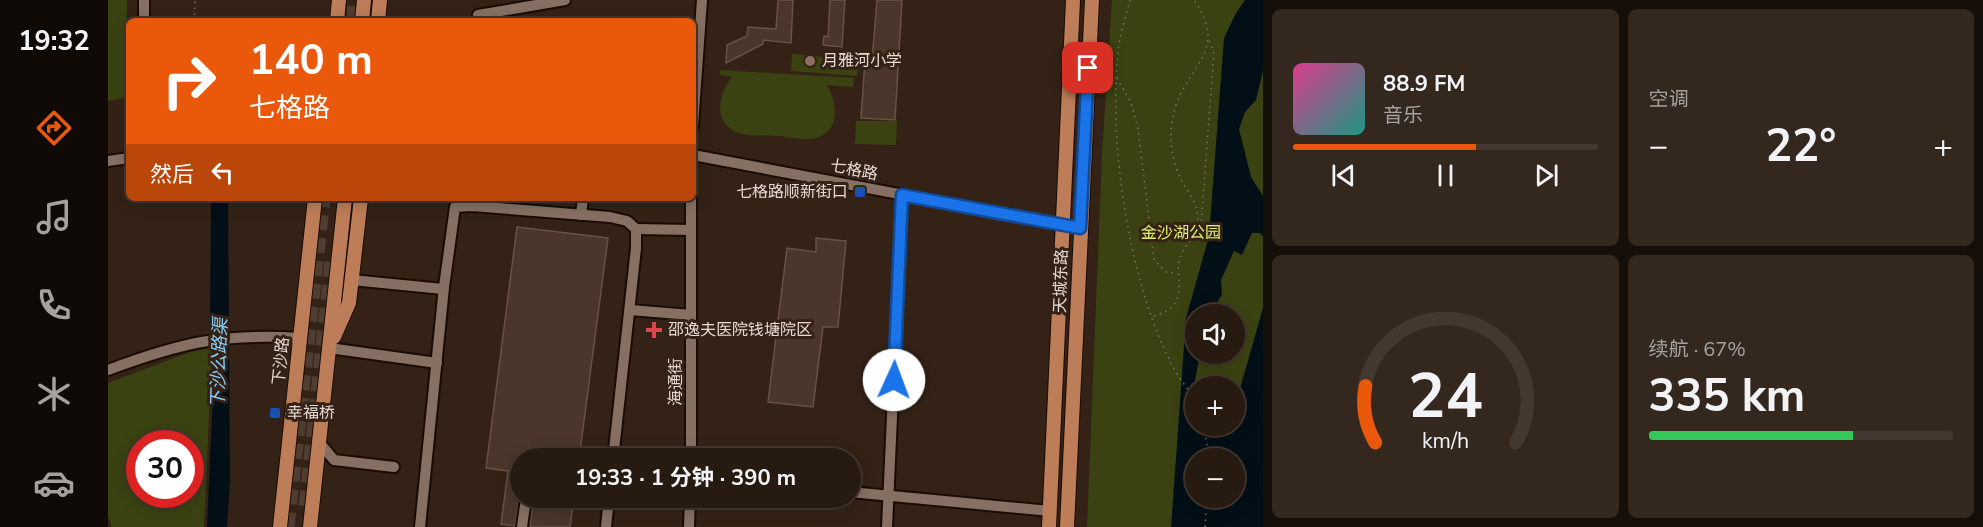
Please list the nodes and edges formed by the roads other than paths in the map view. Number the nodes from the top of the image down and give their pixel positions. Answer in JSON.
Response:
{"nodes":[{"id":1,"x":144,"y":0,"type":"edge"},
{"id":2,"x":339,"y":0,"type":"edge"},
{"id":3,"x":364,"y":0,"type":"edge"},
{"id":4,"x":380,"y":0,"type":"edge"},
{"id":5,"x":565,"y":0,"type":"edge"},
{"id":6,"x":702,"y":0,"type":"edge"},
{"id":7,"x":1073,"y":0,"type":"edge"},
{"id":8,"x":1092,"y":0,"type":"edge"},
{"id":9,"x":478,"y":15,"type":"dead end"},
{"id":10,"x":144,"y":18,"type":"edge"},
{"id":11,"x":337,"y":18,"type":"edge"},
{"id":12,"x":362,"y":18,"type":"edge"},
{"id":13,"x":378,"y":18,"type":"edge"},
{"id":14,"x":696,"y":84,"type":"edge"},
{"id":15,"x":696,"y":156,"type":"edge"},
{"id":16,"x":126,"y":158,"type":"edge"},
{"id":17,"x":108,"y":161,"type":"edge"},
{"id":18,"x":902,"y":195,"type":"junction"},
{"id":19,"x":315,"y":201,"type":"edge"},
{"id":20,"x":345,"y":201,"type":"edge"},
{"id":21,"x":361,"y":201,"type":"edge"},
{"id":22,"x":583,"y":201,"type":"edge"},
{"id":23,"x":691,"y":201,"type":"edge"},
{"id":24,"x":581,"y":215,"type":"junction"},
{"id":25,"x":1062,"y":224,"type":"junction"},
{"id":26,"x":1080,"y":228,"type":"junction"},
{"id":27,"x":636,"y":230,"type":"junction"},
{"id":28,"x":691,"y":230,"type":"junction"},
{"id":29,"x":352,"y":280,"type":"junction"},
{"id":30,"x":443,"y":289,"type":"junction"},
{"id":31,"x":630,"y":310,"type":"junction"},
{"id":32,"x":691,"y":315,"type":"junction"},
{"id":33,"x":300,"y":338,"type":"junction"},
{"id":34,"x":329,"y":348,"type":"junction"},
{"id":35,"x":437,"y":363,"type":"junction"},
{"id":36,"x":108,"y":370,"type":"edge"},
{"id":37,"x":319,"y":442,"type":"junction"},
{"id":38,"x":615,"y":448,"type":"edge"},
{"id":39,"x":690,"y":448,"type":"edge"},
{"id":40,"x":334,"y":460,"type":"junction"},
{"id":41,"x":394,"y":467,"type":"dead end"},
{"id":42,"x":315,"y":476,"type":"junction"},
{"id":43,"x":861,"y":493,"type":"edge"},
{"id":44,"x":889,"y":495,"type":"junction"},
{"id":45,"x":525,"y":508,"type":"edge"},
{"id":46,"x":608,"y":508,"type":"edge"},
{"id":47,"x":690,"y":508,"type":"edge"},
{"id":48,"x":1050,"y":511,"type":"junction"},
{"id":49,"x":280,"y":527,"type":"edge"},
{"id":50,"x":309,"y":527,"type":"edge"},
{"id":51,"x":420,"y":527,"type":"edge"},
{"id":52,"x":522,"y":527,"type":"edge"},
{"id":53,"x":606,"y":527,"type":"edge"},
{"id":54,"x":689,"y":527,"type":"edge"},
{"id":55,"x":887,"y":527,"type":"edge"},
{"id":56,"x":1049,"y":527,"type":"edge"},
{"id":57,"x":1067,"y":527,"type":"edge"}],
"edges":[{"from":1,"to":10,"type":"street"},
{"from":2,"to":11,"type":"main road"},
{"from":3,"to":12,"type":"main road"},
{"from":4,"to":13,"type":"main road"},
{"from":5,"to":9,"type":"street"},
{"from":6,"to":14,"type":"street"},
{"from":7,"to":25,"type":"main road","name":"天城东路"},
{"from":8,"to":26,"type":"main road","name":"天城东路"},
{"from":15,"to":18,"type":"street","name":"七格路"},
{"from":16,"to":17,"type":"street"},
{"from":18,"to":25,"type":"street","name":"七格路"},
{"from":18,"to":44,"type":"street"},
{"from":19,"to":33,"type":"main road","name":"下沙路"},
{"from":20,"to":34,"type":"main road"},
{"from":21,"to":29,"type":"main road"},
{"from":22,"to":24,"type":"street"},
{"from":23,"to":28,"type":"street","name":"海通街"},
{"from":24,"to":27,"type":"street"},
{"from":24,"to":30,"type":"street"},
{"from":25,"to":26,"type":"street","name":"七格路"},
{"from":25,"to":48,"type":"main road","name":"天城东路"},
{"from":26,"to":57,"type":"main road","name":"天城东路"},
{"from":27,"to":28,"type":"street"},
{"from":27,"to":31,"type":"street"},
{"from":28,"to":32,"type":"street","name":"海通街"},
{"from":29,"to":30,"type":"street"},
{"from":29,"to":34,"type":"main road"},
{"from":30,"to":35,"type":"street"},
{"from":31,"to":32,"type":"street"},
{"from":31,"to":38,"type":"street"},
{"from":32,"to":39,"type":"street","name":"海通街"},
{"from":33,"to":36,"type":"street"},
{"from":33,"to":49,"type":"main road","name":"下沙路"},
{"from":34,"to":35,"type":"street"},
{"from":34,"to":37,"type":"main road"},
{"from":35,"to":51,"type":"street"},
{"from":37,"to":40,"type":"street"},
{"from":37,"to":42,"type":"main road"},
{"from":40,"to":41,"type":"street"},
{"from":40,"to":42,"type":"street"},
{"from":42,"to":50,"type":"main road"},
{"from":43,"to":44,"type":"street"},
{"from":44,"to":48,"type":"street"},
{"from":44,"to":55,"type":"street"},
{"from":45,"to":52,"type":"street"},
{"from":46,"to":53,"type":"street"},
{"from":47,"to":54,"type":"street"},
{"from":48,"to":56,"type":"main road","name":"天城东路"}]}
